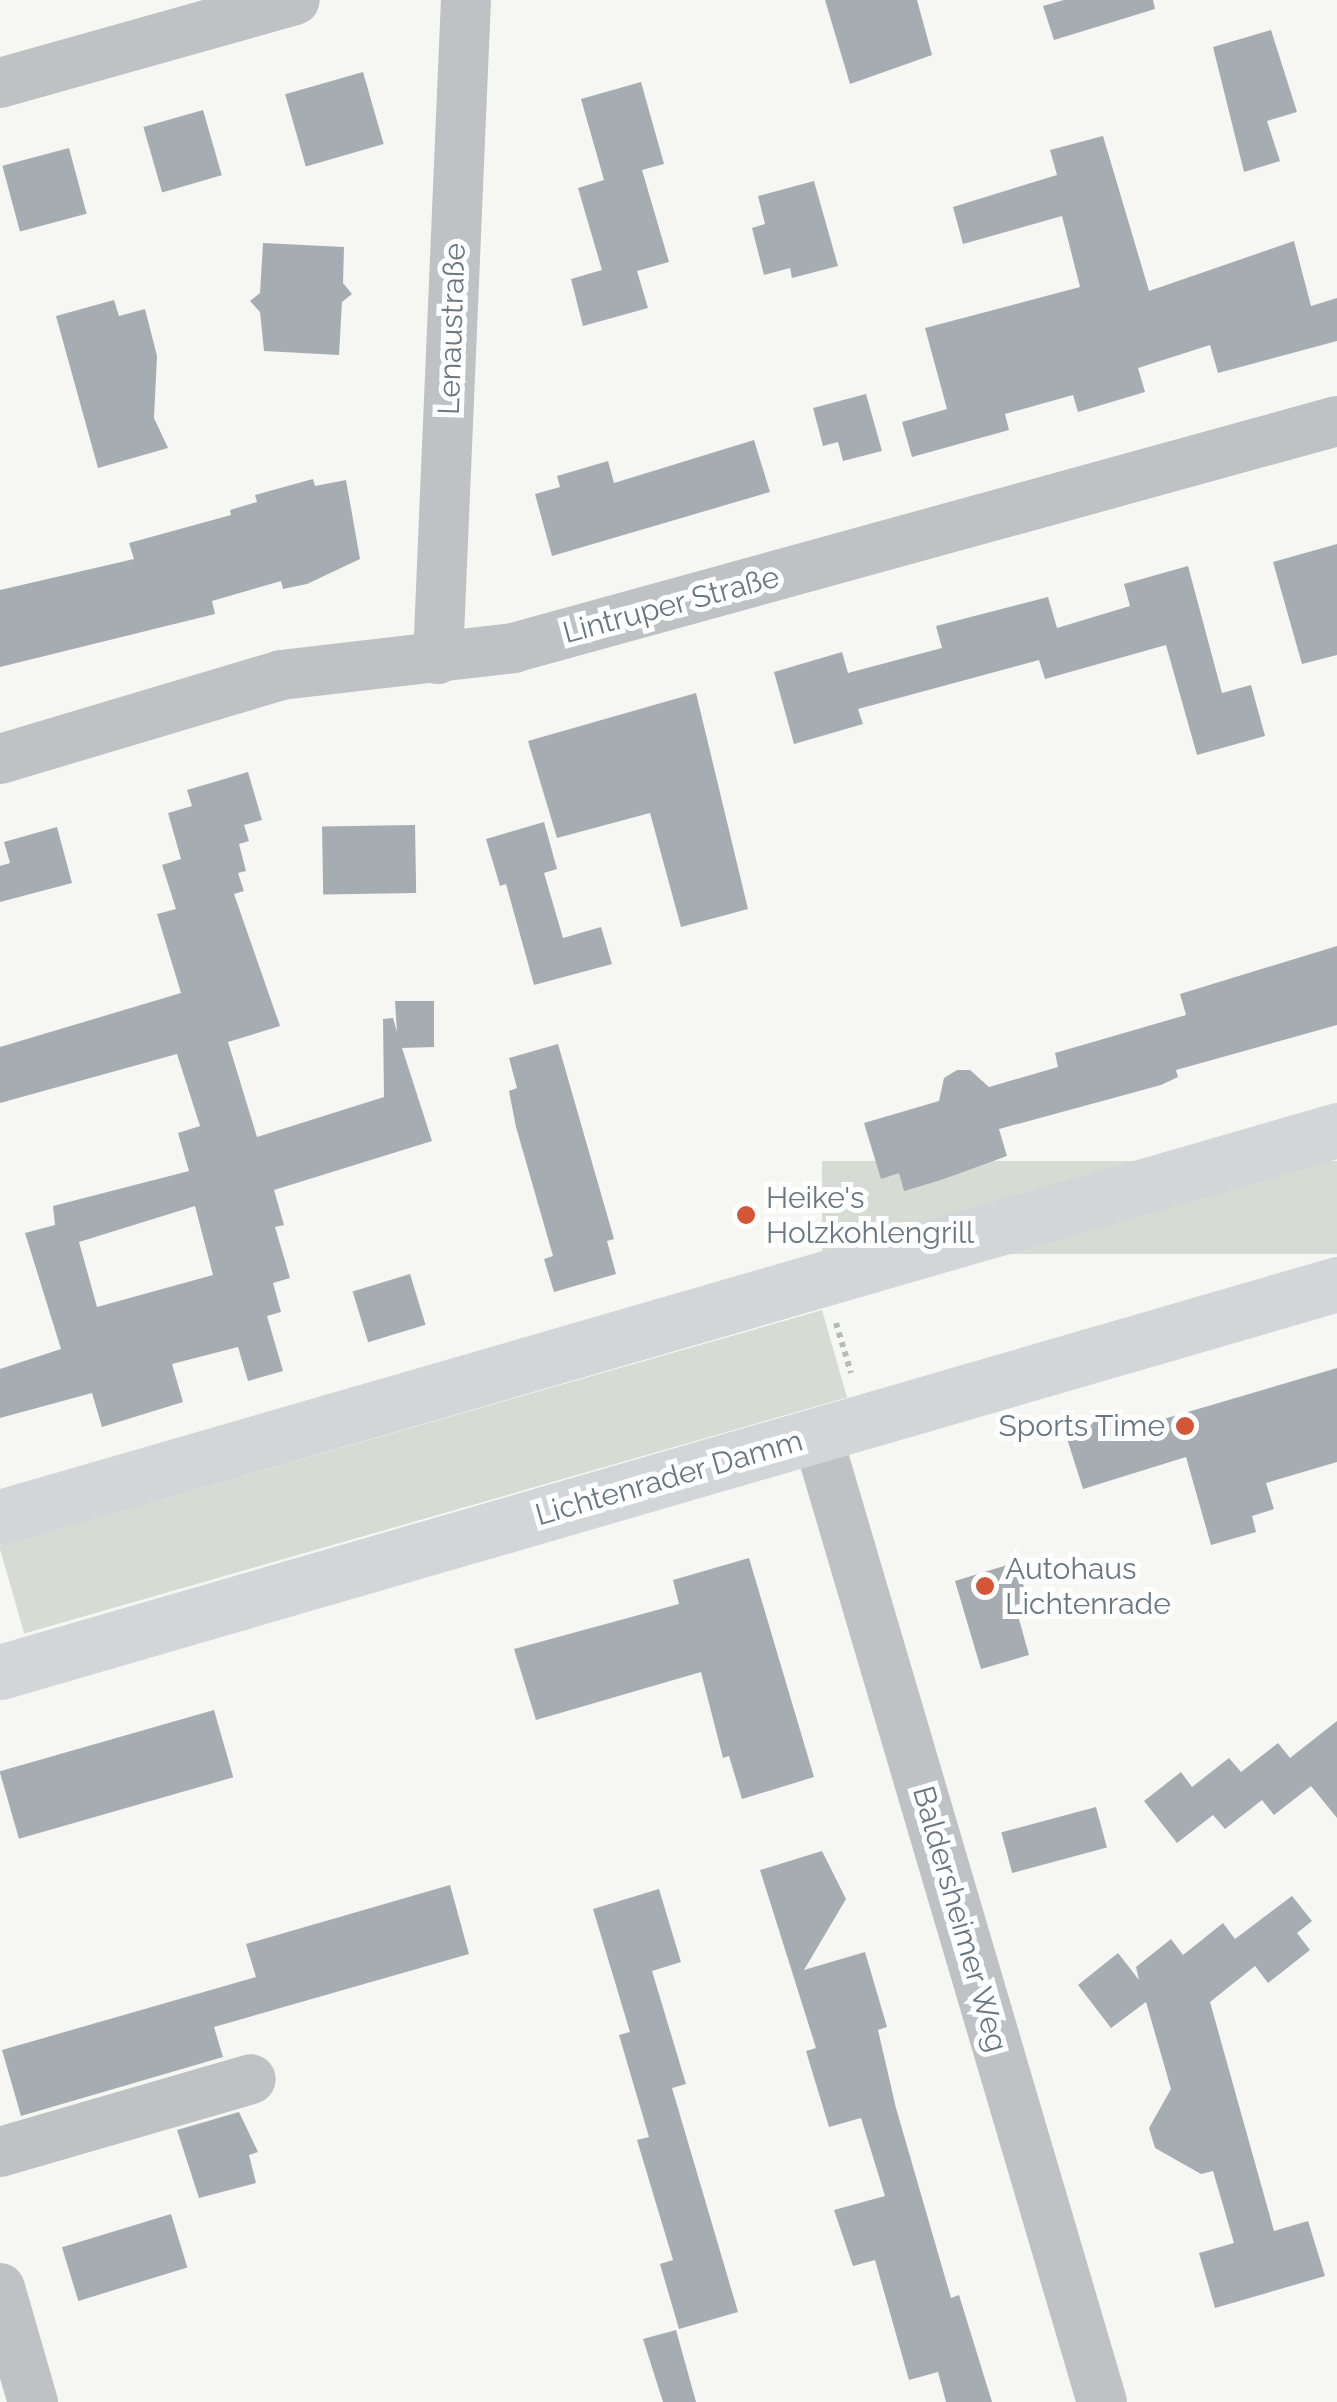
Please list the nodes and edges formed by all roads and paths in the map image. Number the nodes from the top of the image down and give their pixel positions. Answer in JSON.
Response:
{"nodes":[{"id":1,"x":295,"y":0,"type":"edge"},
{"id":2,"x":466,"y":0,"type":"edge"},
{"id":3,"x":0,"y":83,"type":"edge"},
{"id":4,"x":1337,"y":421,"type":"edge"},
{"id":5,"x":438,"y":658,"type":"junction"},
{"id":6,"x":0,"y":758,"type":"edge"},
{"id":7,"x":1337,"y":1130,"type":"edge"},
{"id":8,"x":1337,"y":1284,"type":"edge"},
{"id":9,"x":832,"y":1313,"type":"dead end"},
{"id":10,"x":854,"y":1385,"type":"dead end"},
{"id":11,"x":817,"y":1436,"type":"junction"},
{"id":12,"x":0,"y":1517,"type":"edge"},
{"id":13,"x":0,"y":1672,"type":"edge"},
{"id":14,"x":252,"y":2080,"type":"dead end"},
{"id":15,"x":0,"y":2152,"type":"edge"},
{"id":16,"x":0,"y":2288,"type":"edge"},
{"id":17,"x":33,"y":2402,"type":"edge"},
{"id":18,"x":1102,"y":2402,"type":"edge"}],
"edges":[{"from":1,"to":3,"type":"street"},
{"from":2,"to":5,"type":"street","name":"Lenaustraße"},
{"from":4,"to":5,"type":"street","name":"Lintruper Straße"},
{"from":5,"to":6,"type":"street","name":"Lintruper Straße"},
{"from":7,"to":12,"type":"main road"},
{"from":8,"to":11,"type":"main road","name":"Lichtenrader Damm"},
{"from":9,"to":10,"type":"path"},
{"from":11,"to":13,"type":"main road","name":"Lichtenrader Damm"},
{"from":11,"to":18,"type":"street","name":"Baldersheimer Weg"},
{"from":14,"to":15,"type":"street"},
{"from":16,"to":17,"type":"street"}]}
